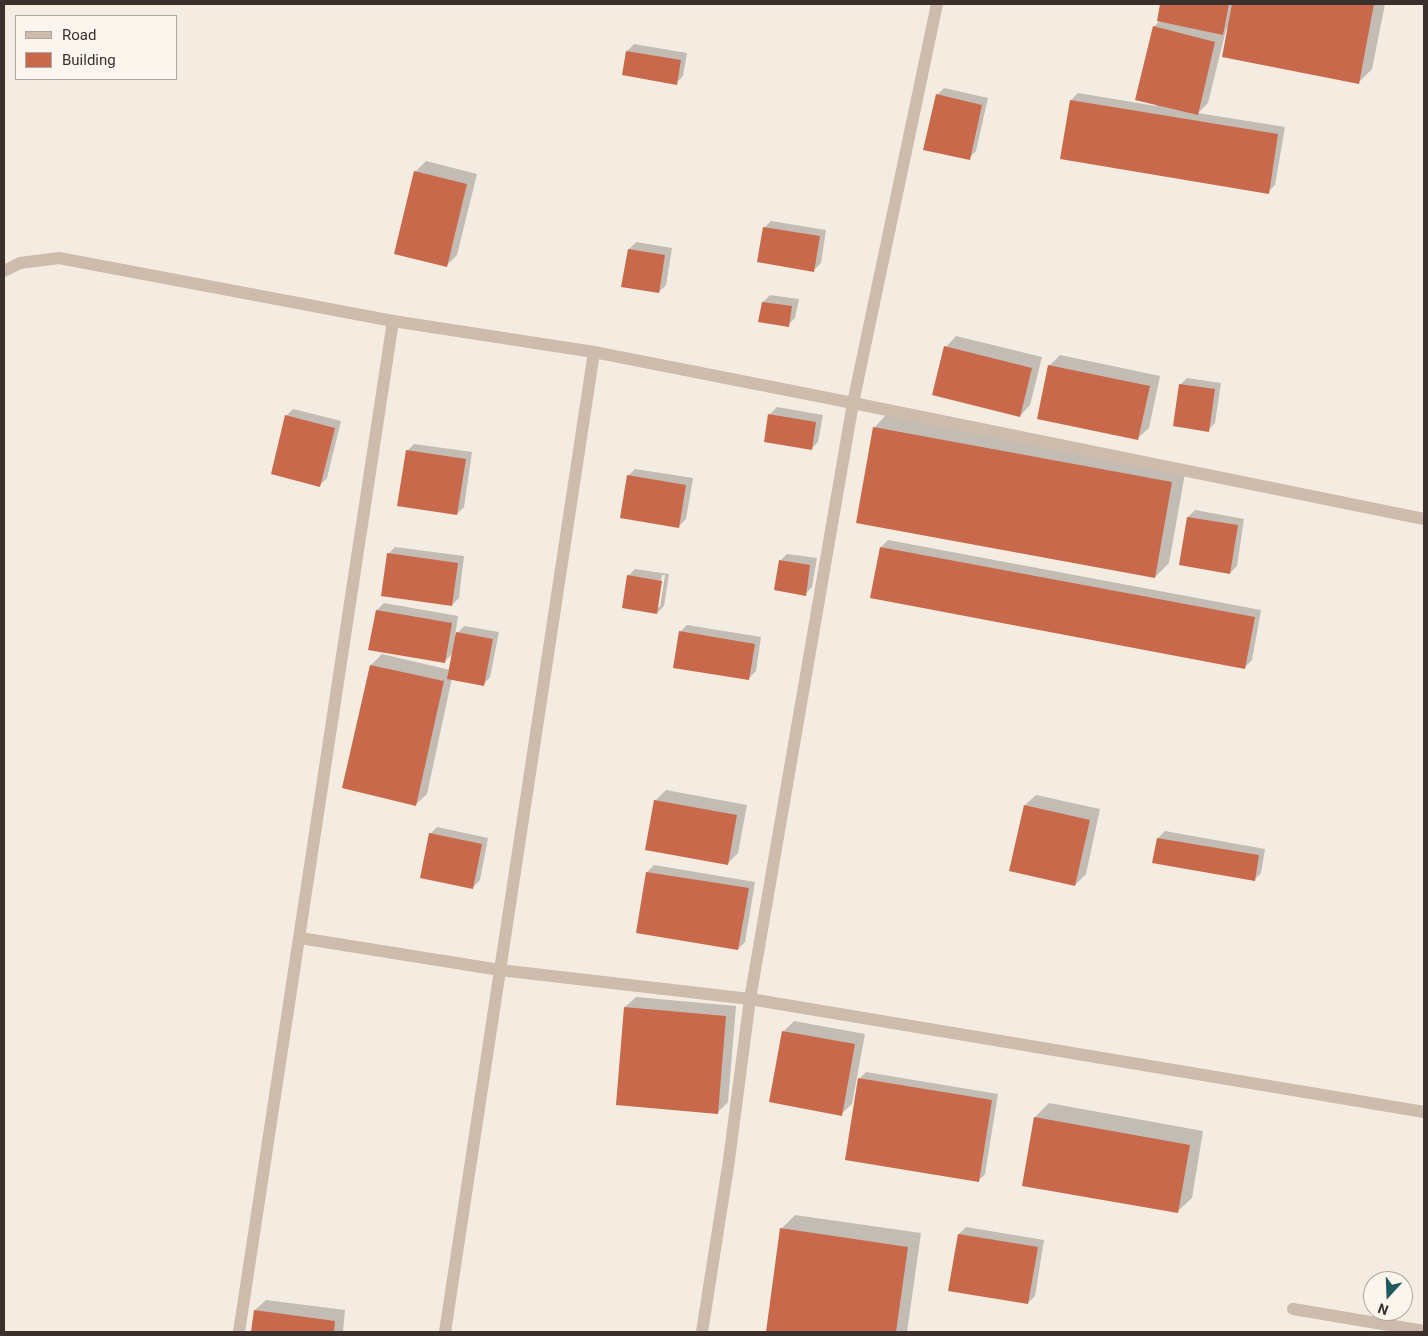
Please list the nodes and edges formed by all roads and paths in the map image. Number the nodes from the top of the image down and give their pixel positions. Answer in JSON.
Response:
{"nodes":[{"id":1,"x":937,"y":4,"type":"edge"},
{"id":2,"x":4,"y":271,"type":"edge"},
{"id":3,"x":393,"y":321,"type":"junction"},
{"id":4,"x":594,"y":352,"type":"junction"},
{"id":5,"x":853,"y":403,"type":"junction"},
{"id":6,"x":1424,"y":519,"type":"edge"},
{"id":7,"x":300,"y":938,"type":"junction"},
{"id":8,"x":500,"y":970,"type":"junction"},
{"id":9,"x":750,"y":999,"type":"junction"},
{"id":10,"x":1424,"y":1112,"type":"edge"},
{"id":11,"x":1293,"y":1309,"type":"dead end"},
{"id":12,"x":1424,"y":1331,"type":"edge"},
{"id":13,"x":239,"y":1332,"type":"edge"},
{"id":14,"x":445,"y":1332,"type":"edge"},
{"id":15,"x":702,"y":1332,"type":"edge"}],
"edges":[{"from":1,"to":5,"type":"street"},
{"from":2,"to":3,"type":"street"},
{"from":3,"to":4,"type":"street"},
{"from":3,"to":7,"type":"street"},
{"from":4,"to":5,"type":"street"},
{"from":4,"to":8,"type":"street"},
{"from":5,"to":6,"type":"street"},
{"from":5,"to":9,"type":"street"},
{"from":7,"to":8,"type":"street"},
{"from":7,"to":13,"type":"street"},
{"from":8,"to":9,"type":"street"},
{"from":8,"to":14,"type":"street"},
{"from":9,"to":10,"type":"street"},
{"from":9,"to":15,"type":"street"},
{"from":11,"to":12,"type":"street"}]}
